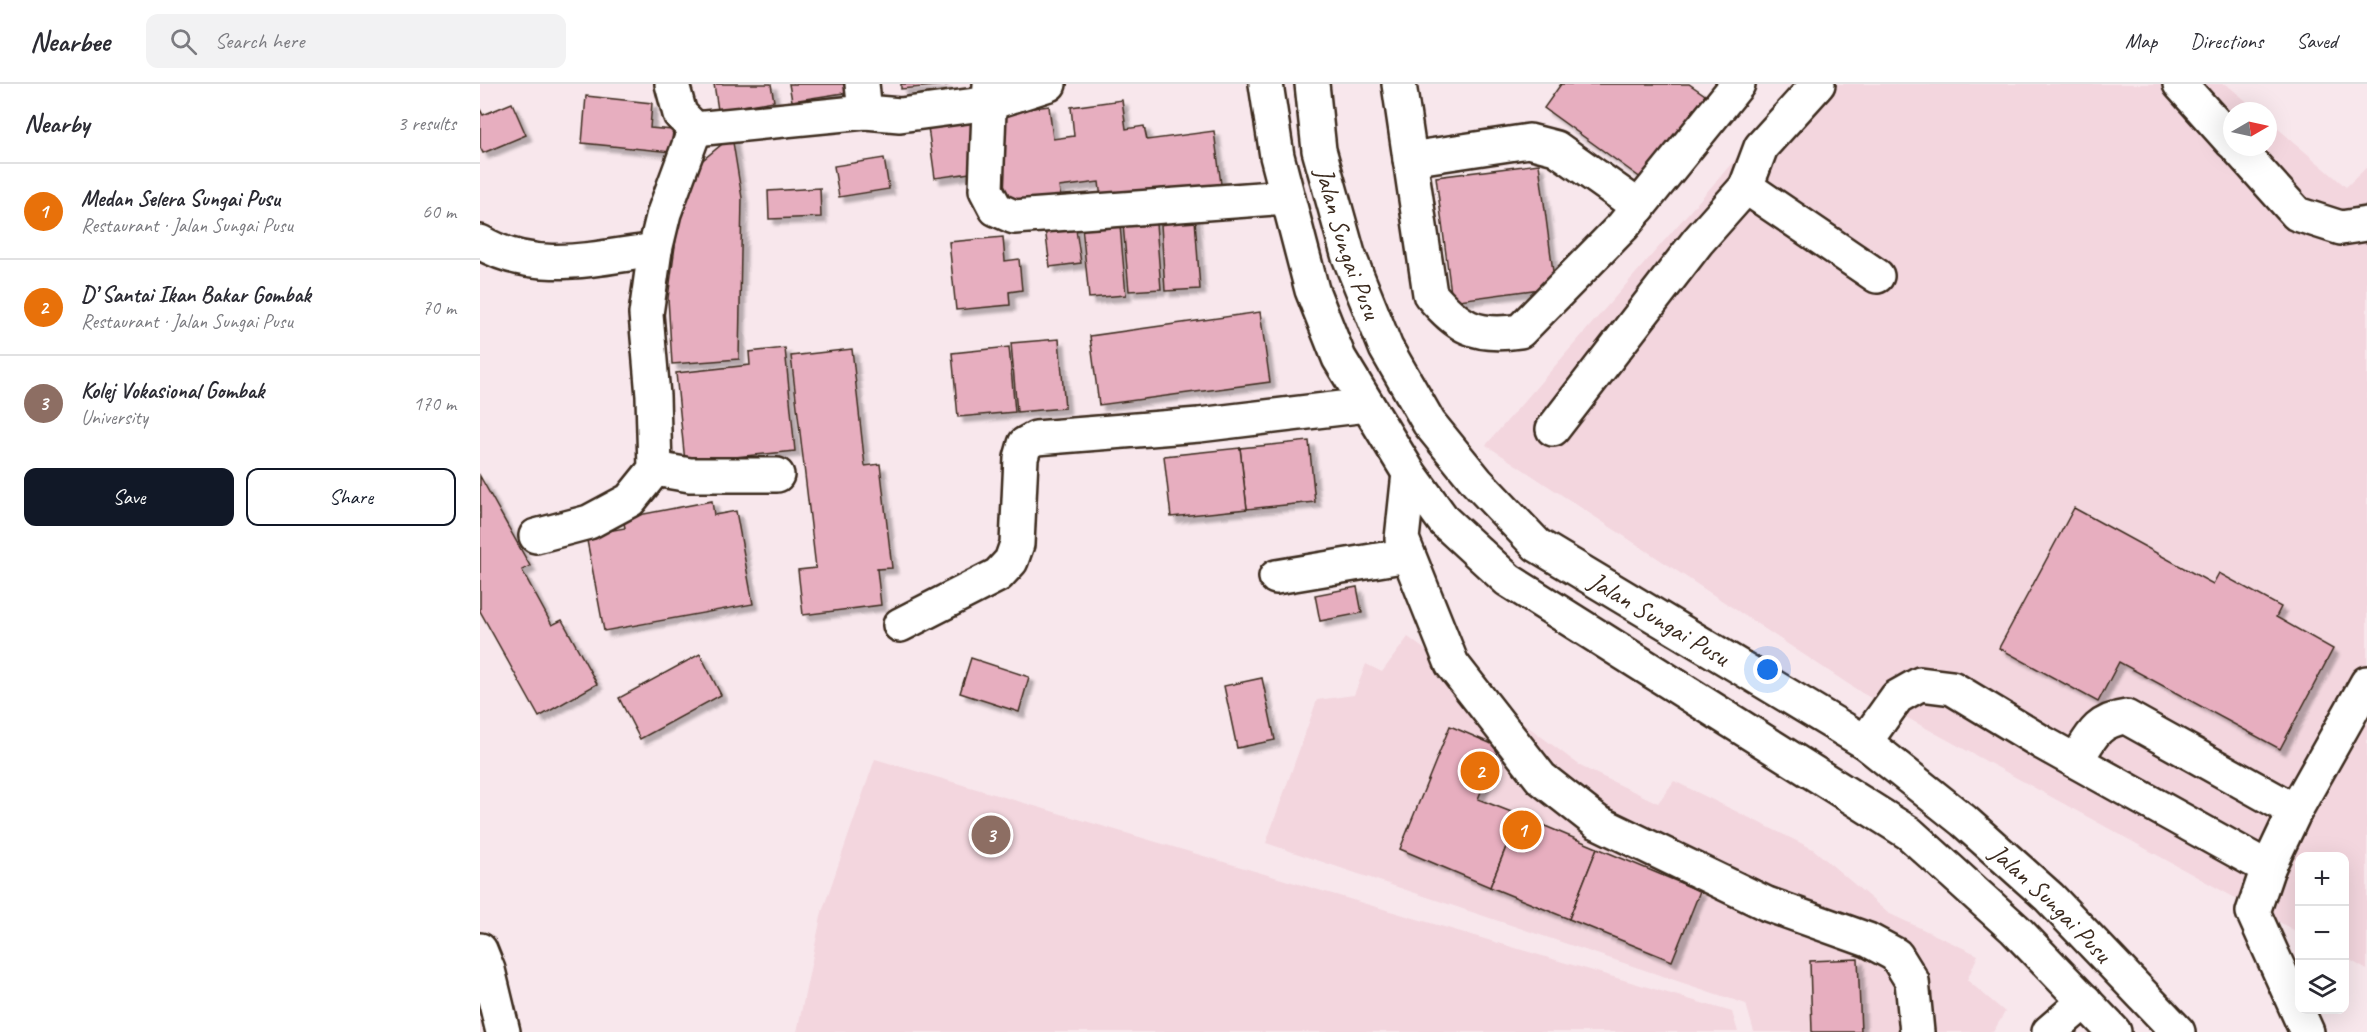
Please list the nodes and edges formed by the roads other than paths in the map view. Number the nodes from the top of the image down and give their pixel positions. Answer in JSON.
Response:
{"nodes":[{"id":1,"x":672,"y":84,"type":"edge"},
{"id":2,"x":1049,"y":84,"type":"edge"},
{"id":3,"x":1266,"y":84,"type":"edge"},
{"id":4,"x":1312,"y":84,"type":"edge"},
{"id":5,"x":1399,"y":84,"type":"edge"},
{"id":6,"x":1738,"y":84,"type":"edge"},
{"id":7,"x":1818,"y":84,"type":"edge"},
{"id":8,"x":2180,"y":84,"type":"edge"},
{"id":9,"x":990,"y":94,"type":"edge"},
{"id":10,"x":864,"y":98,"type":"edge"},
{"id":11,"x":695,"y":129,"type":"junction"},
{"id":12,"x":2223,"y":132,"type":"edge"},
{"id":13,"x":2245,"y":156,"type":"edge"},
{"id":14,"x":1410,"y":159,"type":"junction"},
{"id":15,"x":1746,"y":187,"type":"junction"},
{"id":16,"x":1287,"y":197,"type":"junction"},
{"id":17,"x":1638,"y":207,"type":"junction"},
{"id":18,"x":2354,"y":226,"type":"edge"},
{"id":19,"x":480,"y":242,"type":"edge"},
{"id":20,"x":655,"y":250,"type":"junction"},
{"id":21,"x":1877,"y":276,"type":"dead end"},
{"id":22,"x":1367,"y":405,"type":"junction"},
{"id":23,"x":1553,"y":429,"type":"dead end"},
{"id":24,"x":655,"y":469,"type":"junction"},
{"id":25,"x":1409,"y":473,"type":"junction"},
{"id":26,"x":777,"y":475,"type":"dead end"},
{"id":27,"x":536,"y":536,"type":"dead end"},
{"id":28,"x":1408,"y":555,"type":"junction"},
{"id":29,"x":1275,"y":577,"type":"dead end"},
{"id":30,"x":900,"y":625,"type":"dead end"},
{"id":31,"x":2367,"y":683,"type":"edge"},
{"id":32,"x":1865,"y":742,"type":"junction"},
{"id":33,"x":2076,"y":761,"type":"junction"},
{"id":34,"x":2295,"y":811,"type":"junction"},
{"id":35,"x":2268,"y":868,"type":"junction"},
{"id":36,"x":480,"y":950,"type":"edge"},
{"id":37,"x":2085,"y":1001,"type":"junction"},
{"id":38,"x":503,"y":1032,"type":"edge"},
{"id":39,"x":1917,"y":1032,"type":"edge"},
{"id":40,"x":2049,"y":1032,"type":"edge"},
{"id":41,"x":2114,"y":1032,"type":"edge"},
{"id":42,"x":2178,"y":1032,"type":"edge"},
{"id":43,"x":2307,"y":1032,"type":"edge"}],
"edges":[{"from":1,"to":11,"type":"main road"},
{"from":2,"to":9,"type":"main road"},
{"from":3,"to":16,"type":"main road","name":"Jalan Sungai Pusu"},
{"from":4,"to":32,"type":"main road","name":"Jalan Sungai Pusu"},
{"from":5,"to":14,"type":"main road"},
{"from":6,"to":17,"type":"main road"},
{"from":7,"to":15,"type":"main road"},
{"from":8,"to":12,"type":"main road"},
{"from":9,"to":10,"type":"main road"},
{"from":9,"to":16,"type":"main road"},
{"from":10,"to":11,"type":"main road"},
{"from":11,"to":20,"type":"main road"},
{"from":13,"to":18,"type":"main road"},
{"from":14,"to":17,"type":"main road"},
{"from":14,"to":17,"type":"main road"},
{"from":15,"to":21,"type":"main road"},
{"from":15,"to":23,"type":"main road"},
{"from":16,"to":22,"type":"main road","name":"Jalan Sungai Pusu"},
{"from":19,"to":20,"type":"main road"},
{"from":20,"to":24,"type":"main road"},
{"from":22,"to":25,"type":"main road","name":"Jalan Sungai Pusu"},
{"from":22,"to":30,"type":"main road"},
{"from":24,"to":26,"type":"main road"},
{"from":24,"to":27,"type":"main road"},
{"from":25,"to":28,"type":"main road"},
{"from":25,"to":37,"type":"main road","name":"Jalan Sungai Pusu"},
{"from":28,"to":29,"type":"main road"},
{"from":28,"to":39,"type":"main road"},
{"from":31,"to":34,"type":"main road"},
{"from":32,"to":33,"type":"main road"},
{"from":32,"to":42,"type":"main road","name":"Jalan Sungai Pusu"},
{"from":33,"to":34,"type":"main road"},
{"from":33,"to":35,"type":"main road"},
{"from":34,"to":35,"type":"main road"},
{"from":35,"to":43,"type":"main road"},
{"from":36,"to":38,"type":"main road"},
{"from":37,"to":40,"type":"main road"},
{"from":37,"to":41,"type":"main road","name":"Jalan Sungai Pusu"}]}
